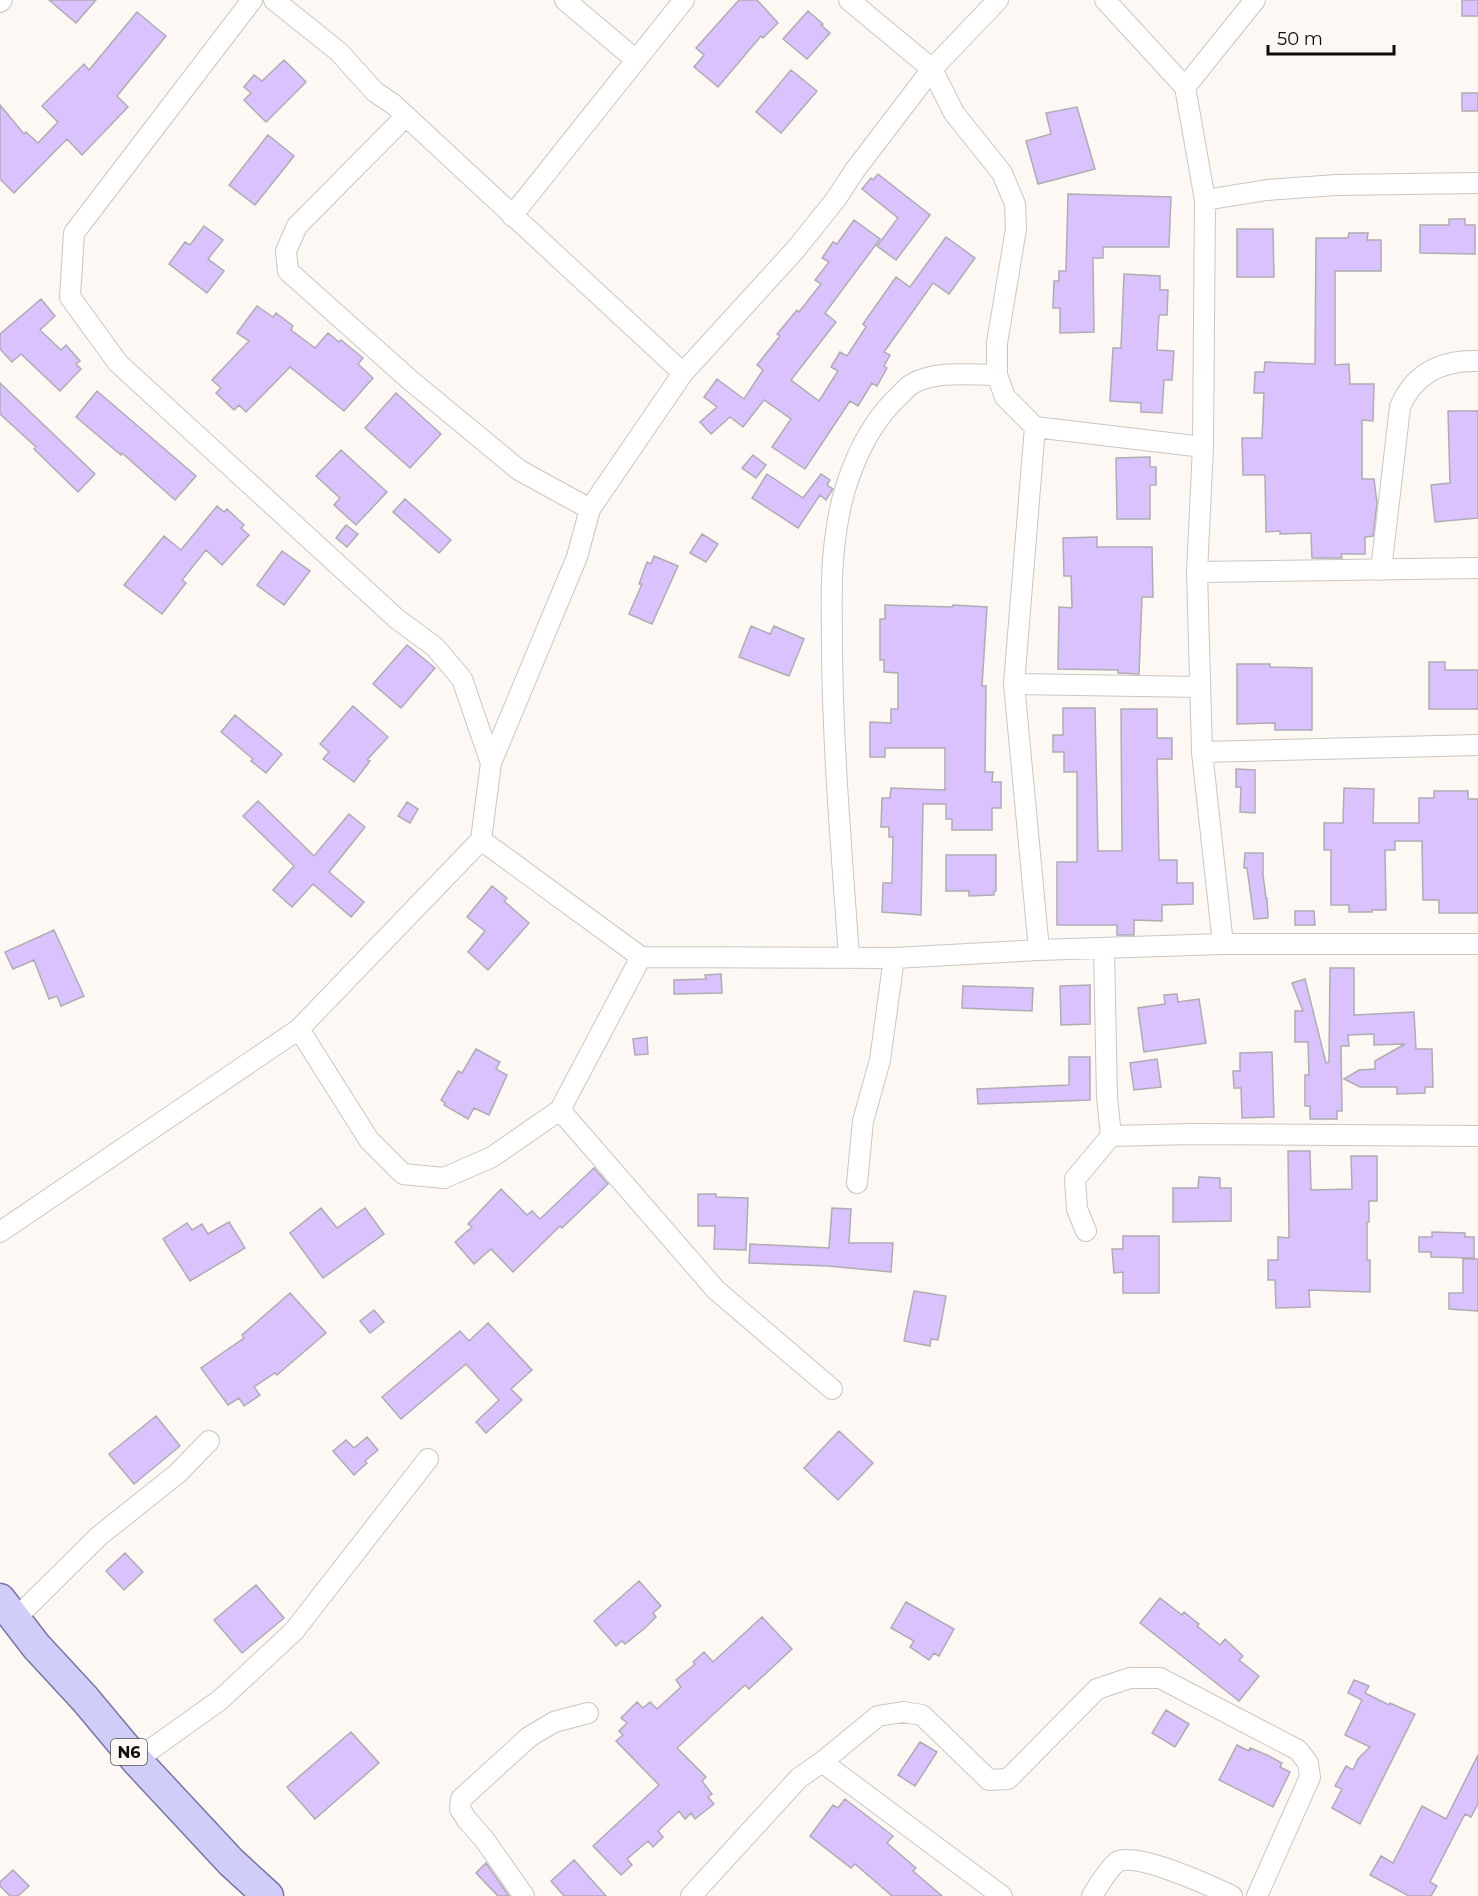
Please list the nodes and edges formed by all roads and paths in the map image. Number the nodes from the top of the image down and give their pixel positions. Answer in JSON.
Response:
{"nodes":[{"id":1,"x":252,"y":0,"type":"edge"},
{"id":2,"x":274,"y":0,"type":"edge"},
{"id":3,"x":565,"y":0,"type":"edge"},
{"id":4,"x":684,"y":0,"type":"edge"},
{"id":5,"x":849,"y":0,"type":"edge"},
{"id":6,"x":998,"y":0,"type":"edge"},
{"id":7,"x":1106,"y":0,"type":"edge"},
{"id":8,"x":1255,"y":0,"type":"edge"},
{"id":9,"x":636,"y":60,"type":"junction"},
{"id":10,"x":932,"y":69,"type":"junction"},
{"id":11,"x":1185,"y":87,"type":"junction"},
{"id":12,"x":405,"y":117,"type":"junction"},
{"id":13,"x":1478,"y":183,"type":"edge"},
{"id":14,"x":1205,"y":200,"type":"junction"},
{"id":15,"x":512,"y":216,"type":"junction"},
{"id":16,"x":1478,"y":361,"type":"edge"},
{"id":17,"x":683,"y":373,"type":"junction"},
{"id":18,"x":997,"y":375,"type":"junction"},
{"id":19,"x":1035,"y":427,"type":"junction"},
{"id":20,"x":1203,"y":447,"type":"junction"},
{"id":21,"x":590,"y":509,"type":"junction"},
{"id":22,"x":1478,"y":568,"type":"edge"},
{"id":23,"x":1381,"y":570,"type":"junction"},
{"id":24,"x":1197,"y":572,"type":"junction"},
{"id":25,"x":1014,"y":684,"type":"junction"},
{"id":26,"x":1200,"y":687,"type":"junction"},
{"id":27,"x":1478,"y":745,"type":"edge"},
{"id":28,"x":1202,"y":752,"type":"junction"},
{"id":29,"x":491,"y":763,"type":"junction"},
{"id":30,"x":481,"y":840,"type":"junction"},
{"id":31,"x":1223,"y":944,"type":"junction"},
{"id":32,"x":1478,"y":944,"type":"edge"},
{"id":33,"x":1104,"y":948,"type":"junction"},
{"id":34,"x":1039,"y":950,"type":"junction"},
{"id":35,"x":641,"y":957,"type":"junction"},
{"id":36,"x":849,"y":958,"type":"junction"},
{"id":37,"x":894,"y":958,"type":"junction"},
{"id":38,"x":299,"y":1029,"type":"junction"},
{"id":39,"x":560,"y":1110,"type":"junction"},
{"id":40,"x":1111,"y":1136,"type":"junction"},
{"id":41,"x":1478,"y":1136,"type":"edge"},
{"id":42,"x":857,"y":1183,"type":"dead end"},
{"id":43,"x":1086,"y":1231,"type":"dead end"},
{"id":44,"x":0,"y":1232,"type":"edge"},
{"id":45,"x":832,"y":1389,"type":"dead end"},
{"id":46,"x":209,"y":1441,"type":"dead end"},
{"id":47,"x":428,"y":1459,"type":"dead end"},
{"id":48,"x":8,"y":1609,"type":"edge"},
{"id":49,"x":588,"y":1713,"type":"dead end"},
{"id":50,"x":136,"y":1760,"type":"junction"},
{"id":51,"x":822,"y":1762,"type":"junction"},
{"id":52,"x":698,"y":1893,"type":"edge"},
{"id":53,"x":268,"y":1896,"type":"edge"},
{"id":54,"x":524,"y":1896,"type":"edge"},
{"id":55,"x":1002,"y":1896,"type":"edge"},
{"id":56,"x":1092,"y":1896,"type":"edge"},
{"id":57,"x":1232,"y":1896,"type":"edge"},
{"id":58,"x":1257,"y":1896,"type":"edge"}],
"edges":[{"from":1,"to":29,"type":"street"},
{"from":2,"to":12,"type":"street"},
{"from":3,"to":9,"type":"street"},
{"from":4,"to":9,"type":"street"},
{"from":5,"to":10,"type":"street"},
{"from":6,"to":10,"type":"street"},
{"from":7,"to":11,"type":"street"},
{"from":8,"to":11,"type":"street"},
{"from":9,"to":15,"type":"street"},
{"from":10,"to":17,"type":"street"},
{"from":10,"to":18,"type":"street"},
{"from":11,"to":14,"type":"street"},
{"from":12,"to":15,"type":"street"},
{"from":12,"to":21,"type":"street"},
{"from":13,"to":14,"type":"street"},
{"from":14,"to":20,"type":"street"},
{"from":15,"to":17,"type":"street"},
{"from":16,"to":23,"type":"street"},
{"from":17,"to":21,"type":"street"},
{"from":18,"to":19,"type":"street"},
{"from":18,"to":36,"type":"street"},
{"from":19,"to":20,"type":"street"},
{"from":19,"to":25,"type":"street"},
{"from":20,"to":24,"type":"street"},
{"from":21,"to":29,"type":"street"},
{"from":22,"to":23,"type":"street"},
{"from":23,"to":24,"type":"street"},
{"from":24,"to":26,"type":"street"},
{"from":25,"to":26,"type":"street"},
{"from":25,"to":34,"type":"street"},
{"from":26,"to":28,"type":"street"},
{"from":27,"to":28,"type":"street"},
{"from":28,"to":31,"type":"street"},
{"from":29,"to":30,"type":"street"},
{"from":30,"to":35,"type":"street"},
{"from":30,"to":38,"type":"street"},
{"from":31,"to":32,"type":"street"},
{"from":31,"to":33,"type":"street"},
{"from":33,"to":34,"type":"street"},
{"from":33,"to":40,"type":"street"},
{"from":34,"to":37,"type":"street"},
{"from":35,"to":36,"type":"street"},
{"from":35,"to":39,"type":"street"},
{"from":36,"to":37,"type":"street"},
{"from":37,"to":42,"type":"street"},
{"from":38,"to":39,"type":"street"},
{"from":38,"to":44,"type":"street"},
{"from":39,"to":45,"type":"street"},
{"from":40,"to":41,"type":"street"},
{"from":40,"to":43,"type":"street"},
{"from":46,"to":48,"type":"street"},
{"from":47,"to":50,"type":"street"},
{"from":48,"to":50,"type":"main road","number":"N6"},
{"from":49,"to":54,"type":"street"},
{"from":50,"to":53,"type":"main road","number":"N6"},
{"from":51,"to":52,"type":"street"},
{"from":51,"to":55,"type":"street"},
{"from":51,"to":58,"type":"street"},
{"from":56,"to":57,"type":"street"}]}
